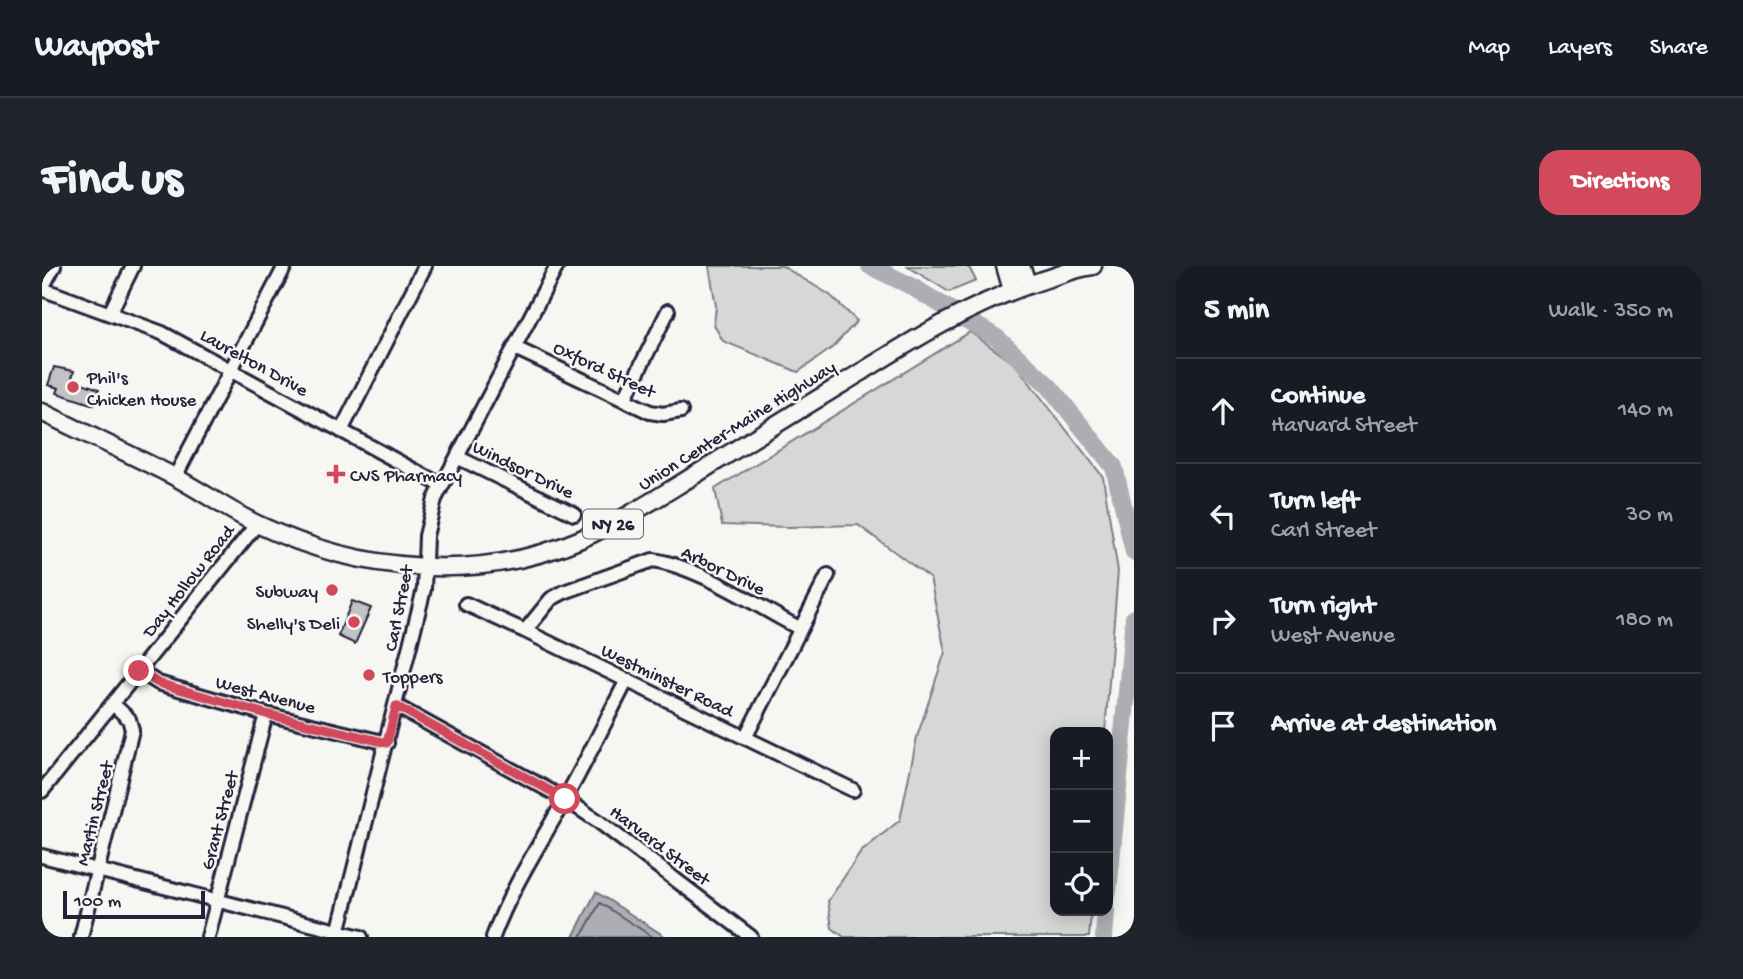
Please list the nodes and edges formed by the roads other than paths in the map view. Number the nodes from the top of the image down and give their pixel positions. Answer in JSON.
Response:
{"nodes":[{"id":1,"x":54,"y":266,"type":"edge"},
{"id":2,"x":133,"y":266,"type":"edge"},
{"id":3,"x":285,"y":266,"type":"edge"},
{"id":4,"x":425,"y":266,"type":"edge"},
{"id":5,"x":556,"y":266,"type":"edge"},
{"id":6,"x":1005,"y":266,"type":"edge"},
{"id":7,"x":1021,"y":266,"type":"edge"},
{"id":8,"x":1093,"y":266,"type":"edge"},
{"id":9,"x":1020,"y":287,"type":"junction"},
{"id":10,"x":42,"y":288,"type":"edge"},
{"id":11,"x":668,"y":311,"type":"dead end"},
{"id":12,"x":110,"y":313,"type":"junction"},
{"id":13,"x":515,"y":348,"type":"junction"},
{"id":14,"x":232,"y":370,"type":"junction"},
{"id":15,"x":624,"y":400,"type":"junction"},
{"id":16,"x":681,"y":411,"type":"dead end"},
{"id":17,"x":42,"y":412,"type":"edge"},
{"id":18,"x":341,"y":431,"type":"junction"},
{"id":19,"x":457,"y":457,"type":"junction"},
{"id":20,"x":175,"y":477,"type":"junction"},
{"id":21,"x":441,"y":485,"type":"junction"},
{"id":22,"x":574,"y":514,"type":"dead end"},
{"id":23,"x":257,"y":524,"type":"junction"},
{"id":24,"x":426,"y":568,"type":"junction"},
{"id":25,"x":828,"y":575,"type":"dead end"},
{"id":26,"x":466,"y":604,"type":"dead end"},
{"id":27,"x":799,"y":628,"type":"junction"},
{"id":28,"x":525,"y":631,"type":"junction"},
{"id":29,"x":139,"y":671,"type":"junction"},
{"id":30,"x":627,"y":680,"type":"junction"},
{"id":31,"x":113,"y":704,"type":"junction"},
{"id":32,"x":396,"y":706,"type":"junction"},
{"id":33,"x":266,"y":714,"type":"junction"},
{"id":34,"x":745,"y":738,"type":"junction"},
{"id":35,"x":387,"y":743,"type":"junction"},
{"id":36,"x":853,"y":790,"type":"dead end"},
{"id":37,"x":42,"y":791,"type":"edge"},
{"id":38,"x":565,"y":799,"type":"junction"},
{"id":39,"x":42,"y":856,"type":"edge"},
{"id":40,"x":99,"y":871,"type":"junction"},
{"id":41,"x":217,"y":900,"type":"junction"},
{"id":42,"x":337,"y":934,"type":"edge"},
{"id":43,"x":81,"y":937,"type":"edge"},
{"id":44,"x":208,"y":937,"type":"edge"},
{"id":45,"x":361,"y":937,"type":"edge"},
{"id":46,"x":493,"y":937,"type":"edge"},
{"id":47,"x":751,"y":937,"type":"edge"}],
"edges":[{"from":1,"to":10,"type":"street"},
{"from":2,"to":12,"type":"street"},
{"from":3,"to":14,"type":"street"},
{"from":4,"to":18,"type":"street"},
{"from":5,"to":13,"type":"street","name":"Carl Street"},
{"from":6,"to":9,"type":"main road"},
{"from":7,"to":9,"type":"main road"},
{"from":8,"to":9,"type":"main road","name":"Union Center-Maine Highway","number":"NY 26"},
{"from":9,"to":24,"type":"main road","name":"Union Center-Maine Highway","number":"NY 26"},
{"from":10,"to":12,"type":"street","name":"Laurelton Drive"},
{"from":11,"to":15,"type":"street"},
{"from":12,"to":14,"type":"street","name":"Laurelton Drive"},
{"from":13,"to":15,"type":"street","name":"Oxford Street"},
{"from":13,"to":19,"type":"street","name":"Carl Street"},
{"from":14,"to":18,"type":"street","name":"Laurelton Drive"},
{"from":14,"to":20,"type":"street"},
{"from":15,"to":16,"type":"street","name":"Oxford Street"},
{"from":17,"to":20,"type":"main road","name":"Union Center-Maine Highway","number":"NY 26"},
{"from":18,"to":21,"type":"street","name":"Laurelton Drive"},
{"from":19,"to":21,"type":"street","name":"Carl Street"},
{"from":19,"to":22,"type":"street","name":"Windsor Drive"},
{"from":20,"to":23,"type":"main road","name":"Union Center-Maine Highway","number":"NY 26"},
{"from":21,"to":24,"type":"street","name":"Carl Street"},
{"from":23,"to":24,"type":"main road","name":"Union Center-Maine Highway","number":"NY 26"},
{"from":23,"to":29,"type":"street","name":"Day Hollow Road"},
{"from":24,"to":32,"type":"street","name":"Carl Street"},
{"from":25,"to":27,"type":"street"},
{"from":26,"to":28,"type":"street","name":"Westminster Road"},
{"from":27,"to":28,"type":"street","name":"Arbor Drive"},
{"from":27,"to":34,"type":"street"},
{"from":28,"to":30,"type":"street","name":"Westminster Road"},
{"from":29,"to":31,"type":"street","name":"Day Hollow Road"},
{"from":29,"to":33,"type":"street","name":"West Avenue"},
{"from":30,"to":34,"type":"street","name":"Westminster Road"},
{"from":30,"to":38,"type":"street"},
{"from":31,"to":37,"type":"street","name":"Day Hollow Road"},
{"from":31,"to":40,"type":"street","name":"Martin Street"},
{"from":32,"to":35,"type":"street","name":"Carl Street"},
{"from":32,"to":38,"type":"street","name":"Harvard Street"},
{"from":33,"to":35,"type":"street","name":"West Avenue"},
{"from":33,"to":41,"type":"street","name":"Grant Street"},
{"from":34,"to":36,"type":"street","name":"Westminster Road"},
{"from":35,"to":42,"type":"street","name":"Carl Street"},
{"from":38,"to":46,"type":"street"},
{"from":38,"to":47,"type":"street","name":"Harvard Street"},
{"from":39,"to":40,"type":"street"},
{"from":40,"to":41,"type":"street"},
{"from":40,"to":43,"type":"street","name":"Martin Street"},
{"from":41,"to":42,"type":"street"},
{"from":41,"to":44,"type":"street","name":"Grant Street"},
{"from":42,"to":45,"type":"street"}]}
